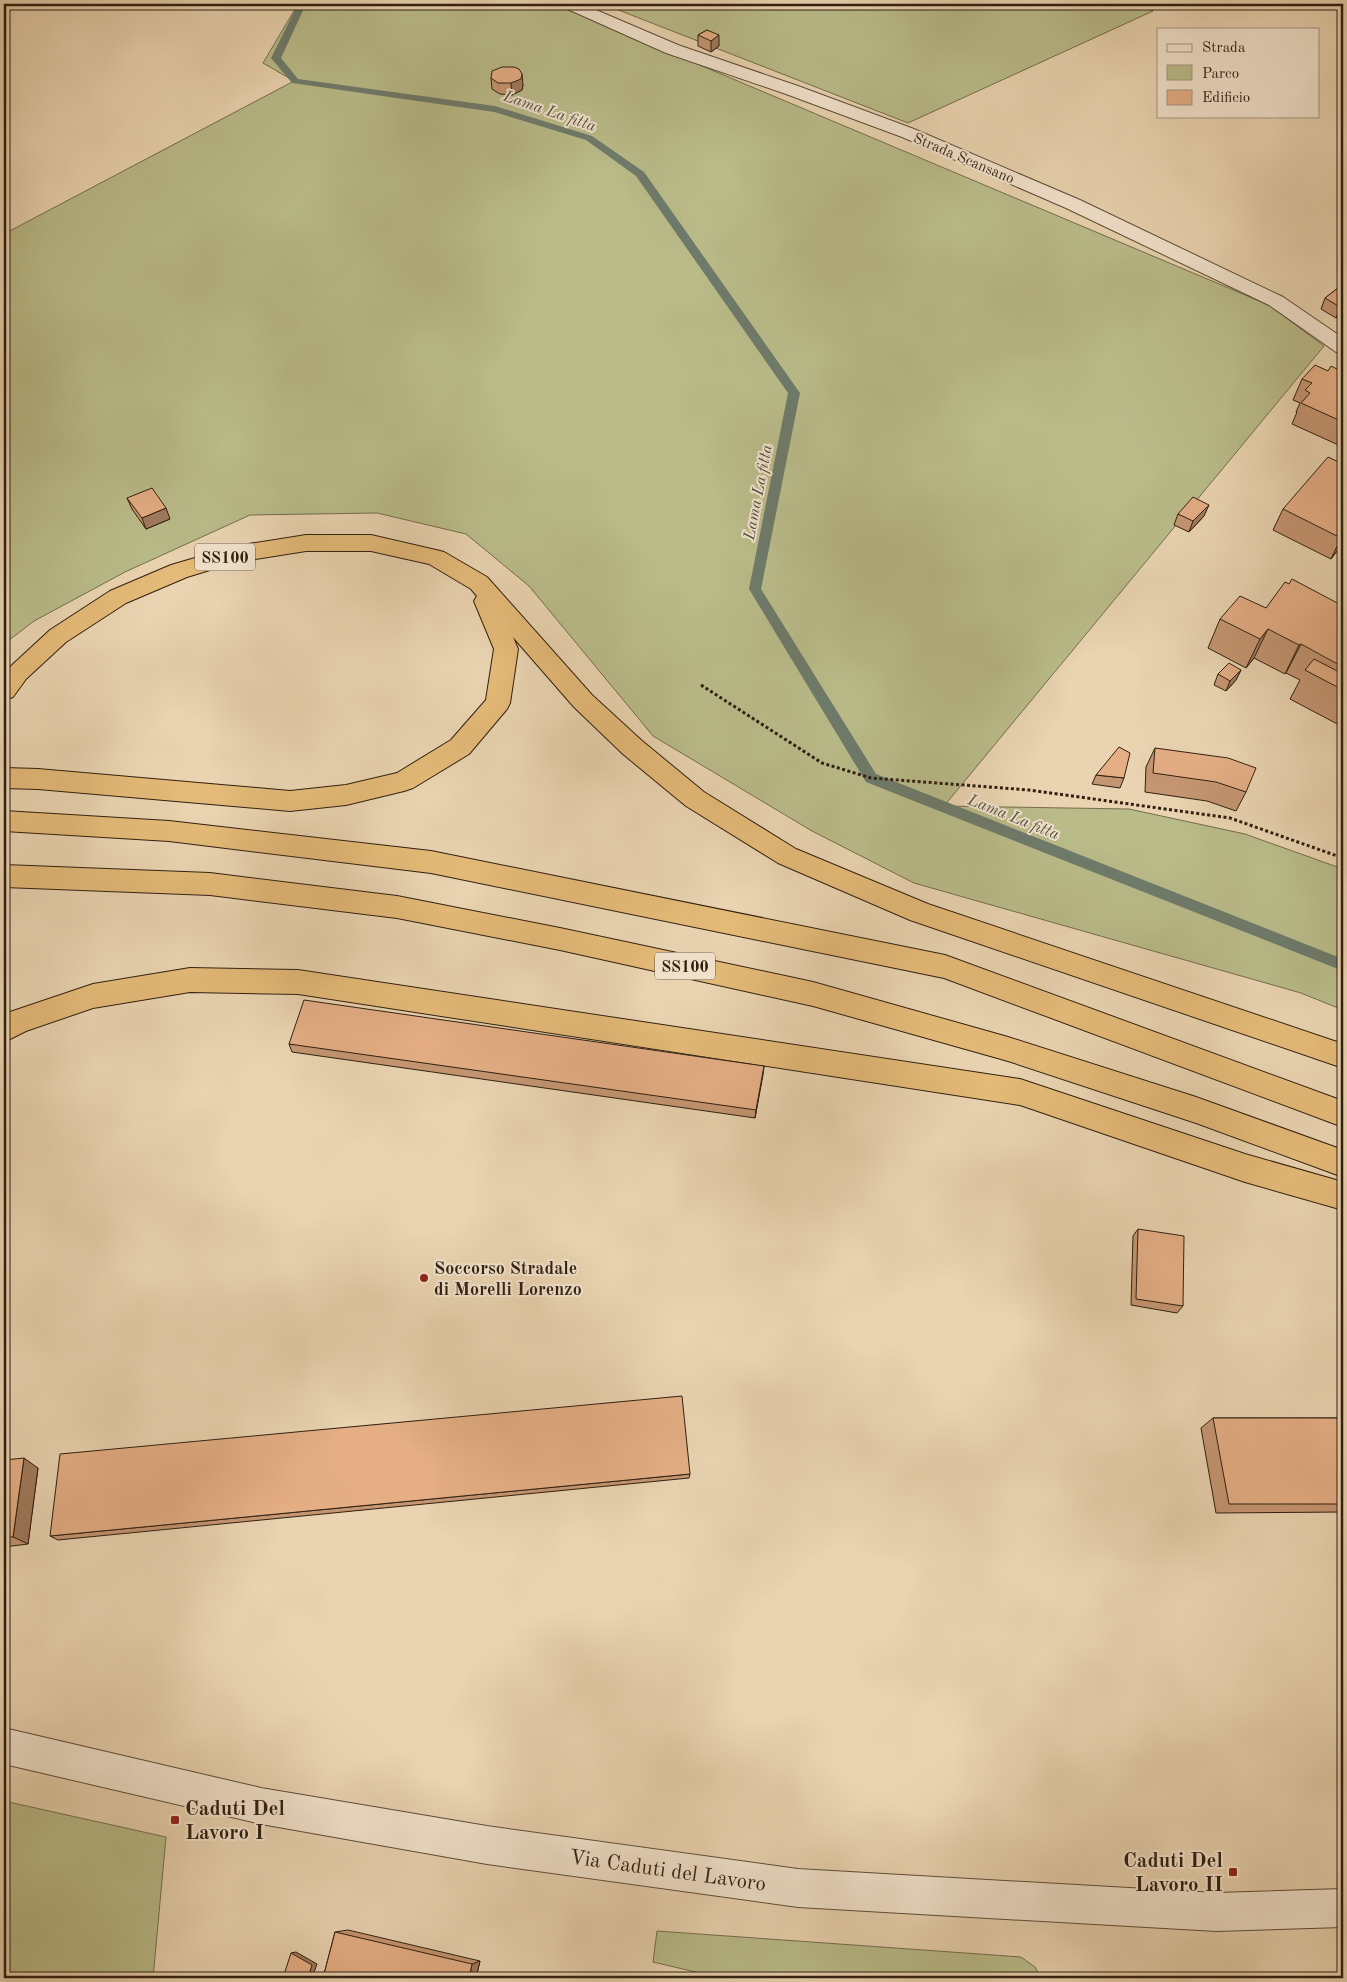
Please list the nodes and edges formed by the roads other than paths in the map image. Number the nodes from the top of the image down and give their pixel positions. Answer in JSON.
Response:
{"nodes":[{"id":1,"x":569,"y":4,"type":"edge"},
{"id":2,"x":1343,"y":346,"type":"edge"},
{"id":3,"x":479,"y":584,"type":"junction"},
{"id":4,"x":4,"y":691,"type":"edge"},
{"id":5,"x":4,"y":778,"type":"edge"},
{"id":6,"x":11,"y":821,"type":"edge"},
{"id":7,"x":4,"y":876,"type":"edge"},
{"id":8,"x":4,"y":1030,"type":"edge"},
{"id":9,"x":1343,"y":1056,"type":"edge"},
{"id":10,"x":1343,"y":1114,"type":"edge"},
{"id":11,"x":1343,"y":1164,"type":"edge"},
{"id":12,"x":1343,"y":1196,"type":"edge"},
{"id":13,"x":4,"y":1746,"type":"edge"},
{"id":14,"x":1343,"y":1908,"type":"edge"}],
"edges":[{"from":1,"to":2,"type":"street","name":"Strada Scansano"},
{"from":3,"to":4,"type":"highway","number":"SS100"},
{"from":3,"to":5,"type":"highway"},
{"from":3,"to":9,"type":"highway","number":"SS100"},
{"from":6,"to":10,"type":"highway"},
{"from":7,"to":11,"type":"highway","number":"SS100"},
{"from":8,"to":12,"type":"highway"},
{"from":13,"to":14,"type":"street","name":"Via Caduti del Lavoro"}]}
